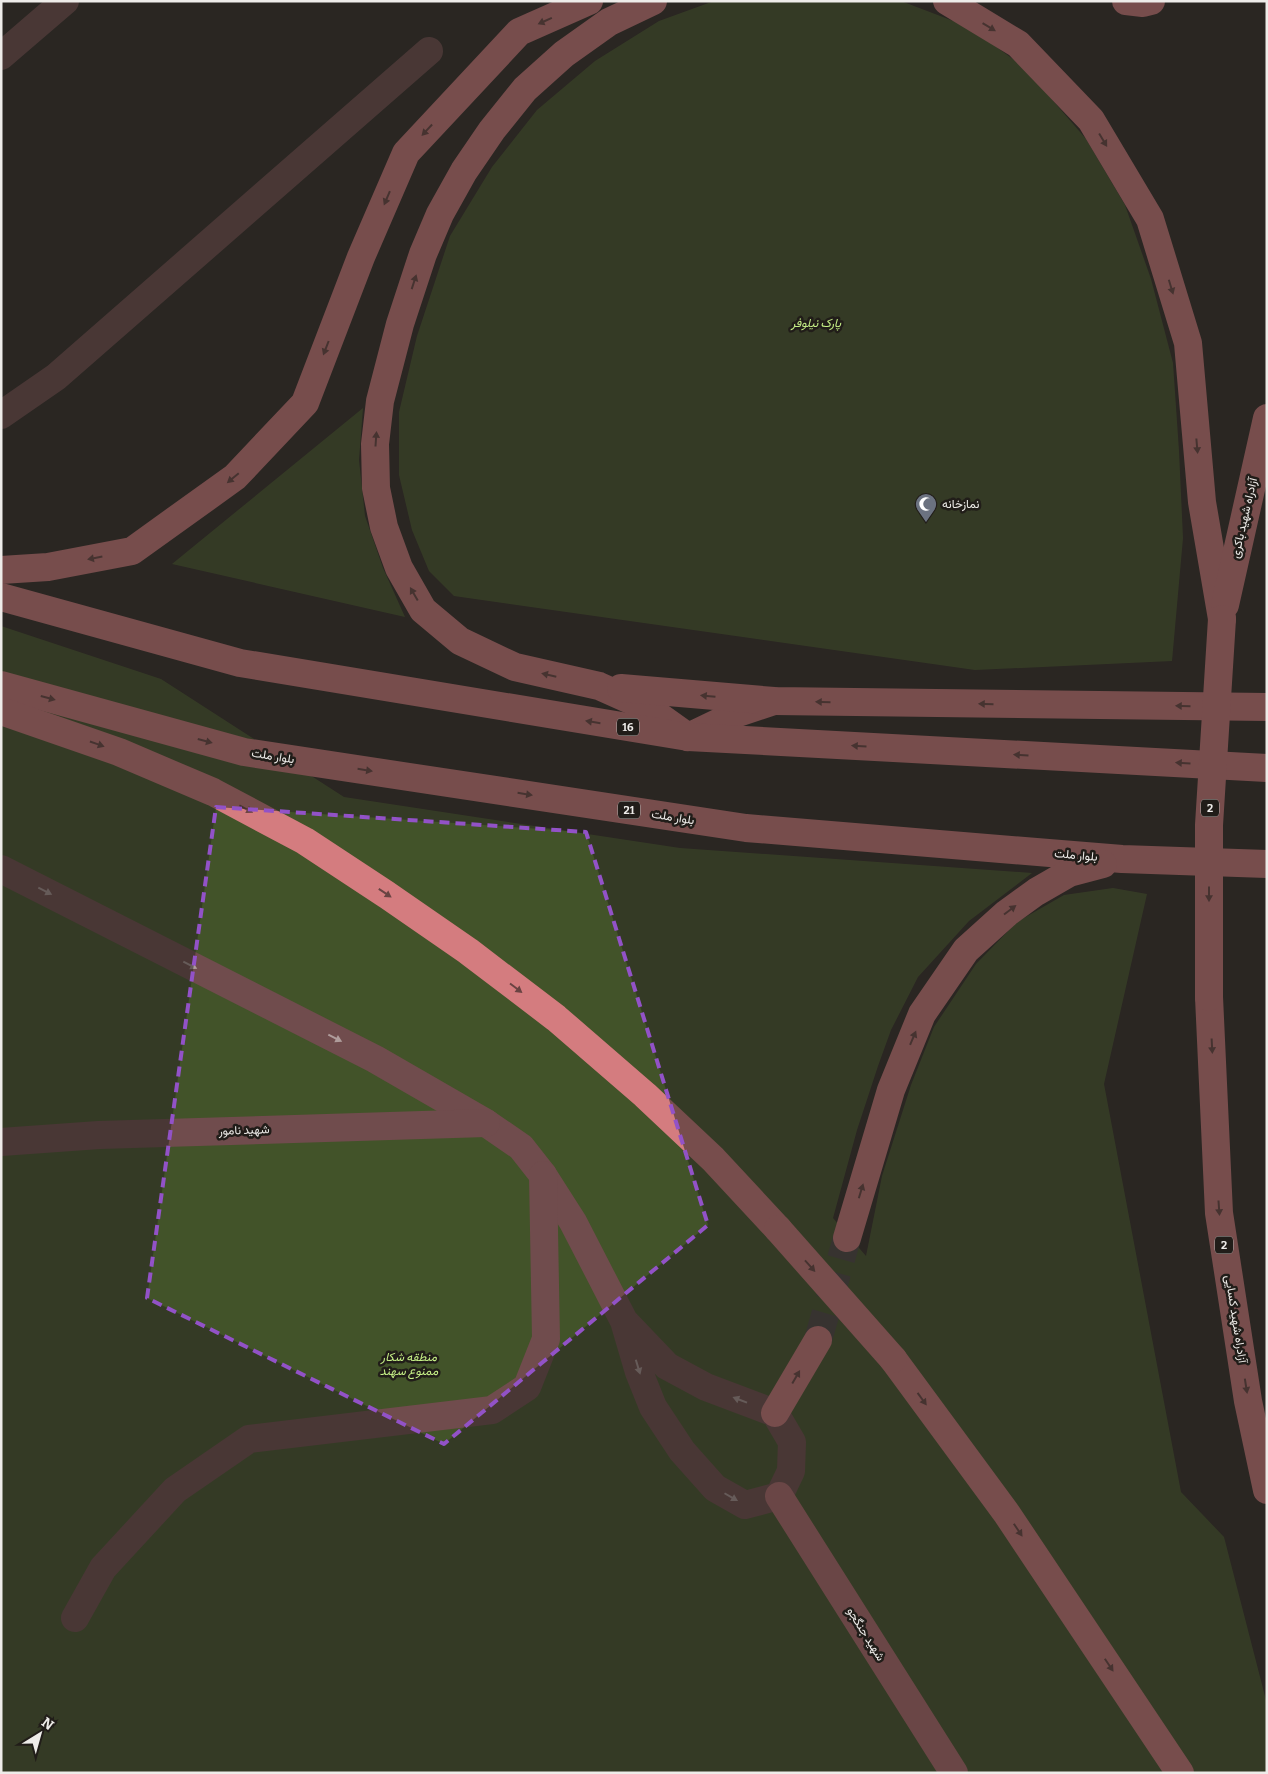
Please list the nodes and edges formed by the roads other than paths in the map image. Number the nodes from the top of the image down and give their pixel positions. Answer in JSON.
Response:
{"nodes":[{"id":1,"x":65,"y":1,"type":"edge"},
{"id":2,"x":589,"y":1,"type":"edge"},
{"id":3,"x":653,"y":1,"type":"edge"},
{"id":4,"x":947,"y":1,"type":"edge"},
{"id":5,"x":1126,"y":1,"type":"edge"},
{"id":6,"x":1151,"y":1,"type":"edge"},
{"id":7,"x":429,"y":51,"type":"dead end"},
{"id":8,"x":1,"y":56,"type":"edge"},
{"id":9,"x":1,"y":415,"type":"edge"},
{"id":10,"x":1267,"y":418,"type":"edge"},
{"id":11,"x":1,"y":570,"type":"edge"},
{"id":12,"x":1,"y":597,"type":"edge"},
{"id":13,"x":1222,"y":618,"type":"junction"},
{"id":14,"x":1,"y":685,"type":"edge"},
{"id":15,"x":599,"y":686,"type":"junction"},
{"id":16,"x":774,"y":701,"type":"junction"},
{"id":17,"x":1267,"y":707,"type":"edge"},
{"id":18,"x":1,"y":711,"type":"edge"},
{"id":19,"x":688,"y":737,"type":"junction"},
{"id":20,"x":1267,"y":768,"type":"edge"},
{"id":21,"x":1122,"y":859,"type":"junction"},
{"id":22,"x":1267,"y":864,"type":"edge"},
{"id":23,"x":1,"y":869,"type":"edge"},
{"id":24,"x":486,"y":1123,"type":"junction"},
{"id":25,"x":1,"y":1142,"type":"edge"},
{"id":26,"x":543,"y":1175,"type":"junction"},
{"id":27,"x":847,"y":1238,"type":"tunnel mouth"},
{"id":28,"x":624,"y":1320,"type":"junction"},
{"id":29,"x":818,"y":1340,"type":"tunnel mouth"},
{"id":30,"x":775,"y":1413,"type":"junction"},
{"id":31,"x":1267,"y":1490,"type":"edge"},
{"id":32,"x":779,"y":1496,"type":"junction"},
{"id":33,"x":75,"y":1618,"type":"dead end"},
{"id":34,"x":954,"y":1773,"type":"edge"},
{"id":35,"x":1180,"y":1773,"type":"edge"}],
"edges":[{"from":1,"to":8,"type":"street"},
{"from":2,"to":11,"type":"highway","one_way":true},
{"from":15,"to":3,"type":"highway","one_way":true},
{"from":4,"to":13,"type":"highway","one_way":true},
{"from":5,"to":6,"type":"highway"},
{"from":7,"to":9,"type":"street"},
{"from":10,"to":13,"type":"highway","name":"آزادراه شهید باکری","number":"2"},
{"from":19,"to":12,"type":"highway","number":"16","one_way":true},
{"from":13,"to":31,"type":"highway","name":"آزادراه شهید کسایی","number":"2","one_way":true,"bridge":true},
{"from":14,"to":21,"type":"highway","name":"بلوار ملت","number":"21","one_way":true},
{"from":16,"to":15,"type":"highway","one_way":true},
{"from":15,"to":19,"type":"highway"},
{"from":17,"to":16,"type":"highway","one_way":true},
{"from":16,"to":19,"type":"highway"},
{"from":18,"to":35,"type":"highway","one_way":true,"bridge":true},
{"from":20,"to":19,"type":"highway","number":"16","one_way":true},
{"from":21,"to":22,"type":"highway","name":"بلوار ملت","number":"21"},
{"from":27,"to":21,"type":"highway","one_way":true},
{"from":23,"to":24,"type":"street","one_way":true},
{"from":24,"to":25,"type":"street","name":"شهید نامور"},
{"from":24,"to":26,"type":"street"},
{"from":26,"to":28,"type":"street"},
{"from":26,"to":33,"type":"street"},
{"from":30,"to":28,"type":"street","one_way":true},
{"from":28,"to":32,"type":"street","one_way":true},
{"from":30,"to":29,"type":"highway","one_way":true},
{"from":30,"to":32,"type":"street"},
{"from":32,"to":34,"type":"main road","name":"شهید جنگجو"}]}
